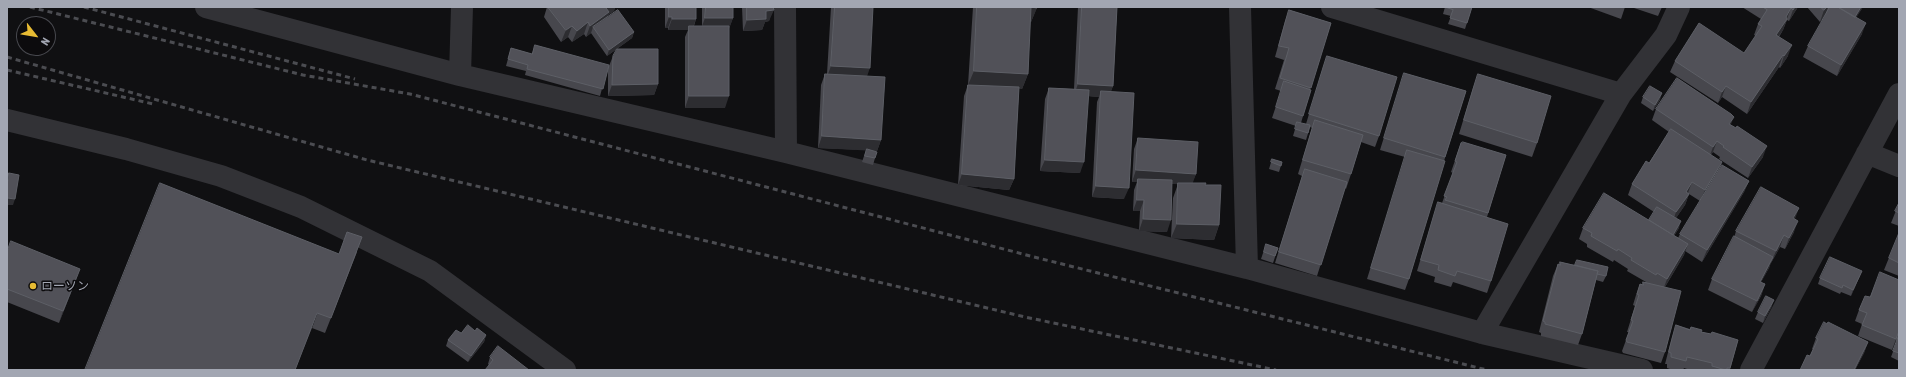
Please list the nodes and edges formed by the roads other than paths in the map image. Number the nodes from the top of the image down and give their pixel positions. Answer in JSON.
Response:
{"nodes":[{"id":1,"x":206,"y":7,"type":"edge"},
{"id":2,"x":462,"y":7,"type":"edge"},
{"id":3,"x":785,"y":7,"type":"edge"},
{"id":4,"x":1240,"y":7,"type":"edge"},
{"id":5,"x":1332,"y":7,"type":"edge"},
{"id":6,"x":1679,"y":7,"type":"edge"},
{"id":7,"x":460,"y":75,"type":"junction"},
{"id":8,"x":1620,"y":94,"type":"junction"},
{"id":9,"x":1899,"y":94,"type":"edge"},
{"id":10,"x":7,"y":120,"type":"edge"},
{"id":11,"x":786,"y":152,"type":"junction"},
{"id":12,"x":1867,"y":153,"type":"junction"},
{"id":13,"x":1899,"y":166,"type":"edge"},
{"id":14,"x":1247,"y":268,"type":"junction"},
{"id":15,"x":1482,"y":333,"type":"junction"},
{"id":16,"x":565,"y":370,"type":"edge"},
{"id":17,"x":1642,"y":370,"type":"edge"},
{"id":18,"x":1751,"y":370,"type":"edge"}],
"edges":[{"from":1,"to":7,"type":"street"},
{"from":2,"to":7,"type":"street"},
{"from":3,"to":11,"type":"street"},
{"from":4,"to":14,"type":"street"},
{"from":5,"to":8,"type":"street"},
{"from":6,"to":8,"type":"street"},
{"from":7,"to":11,"type":"street"},
{"from":8,"to":15,"type":"street"},
{"from":9,"to":12,"type":"street"},
{"from":10,"to":16,"type":"street"},
{"from":11,"to":14,"type":"street"},
{"from":12,"to":13,"type":"street"},
{"from":12,"to":18,"type":"street"},
{"from":14,"to":15,"type":"street"},
{"from":15,"to":17,"type":"street"}]}
